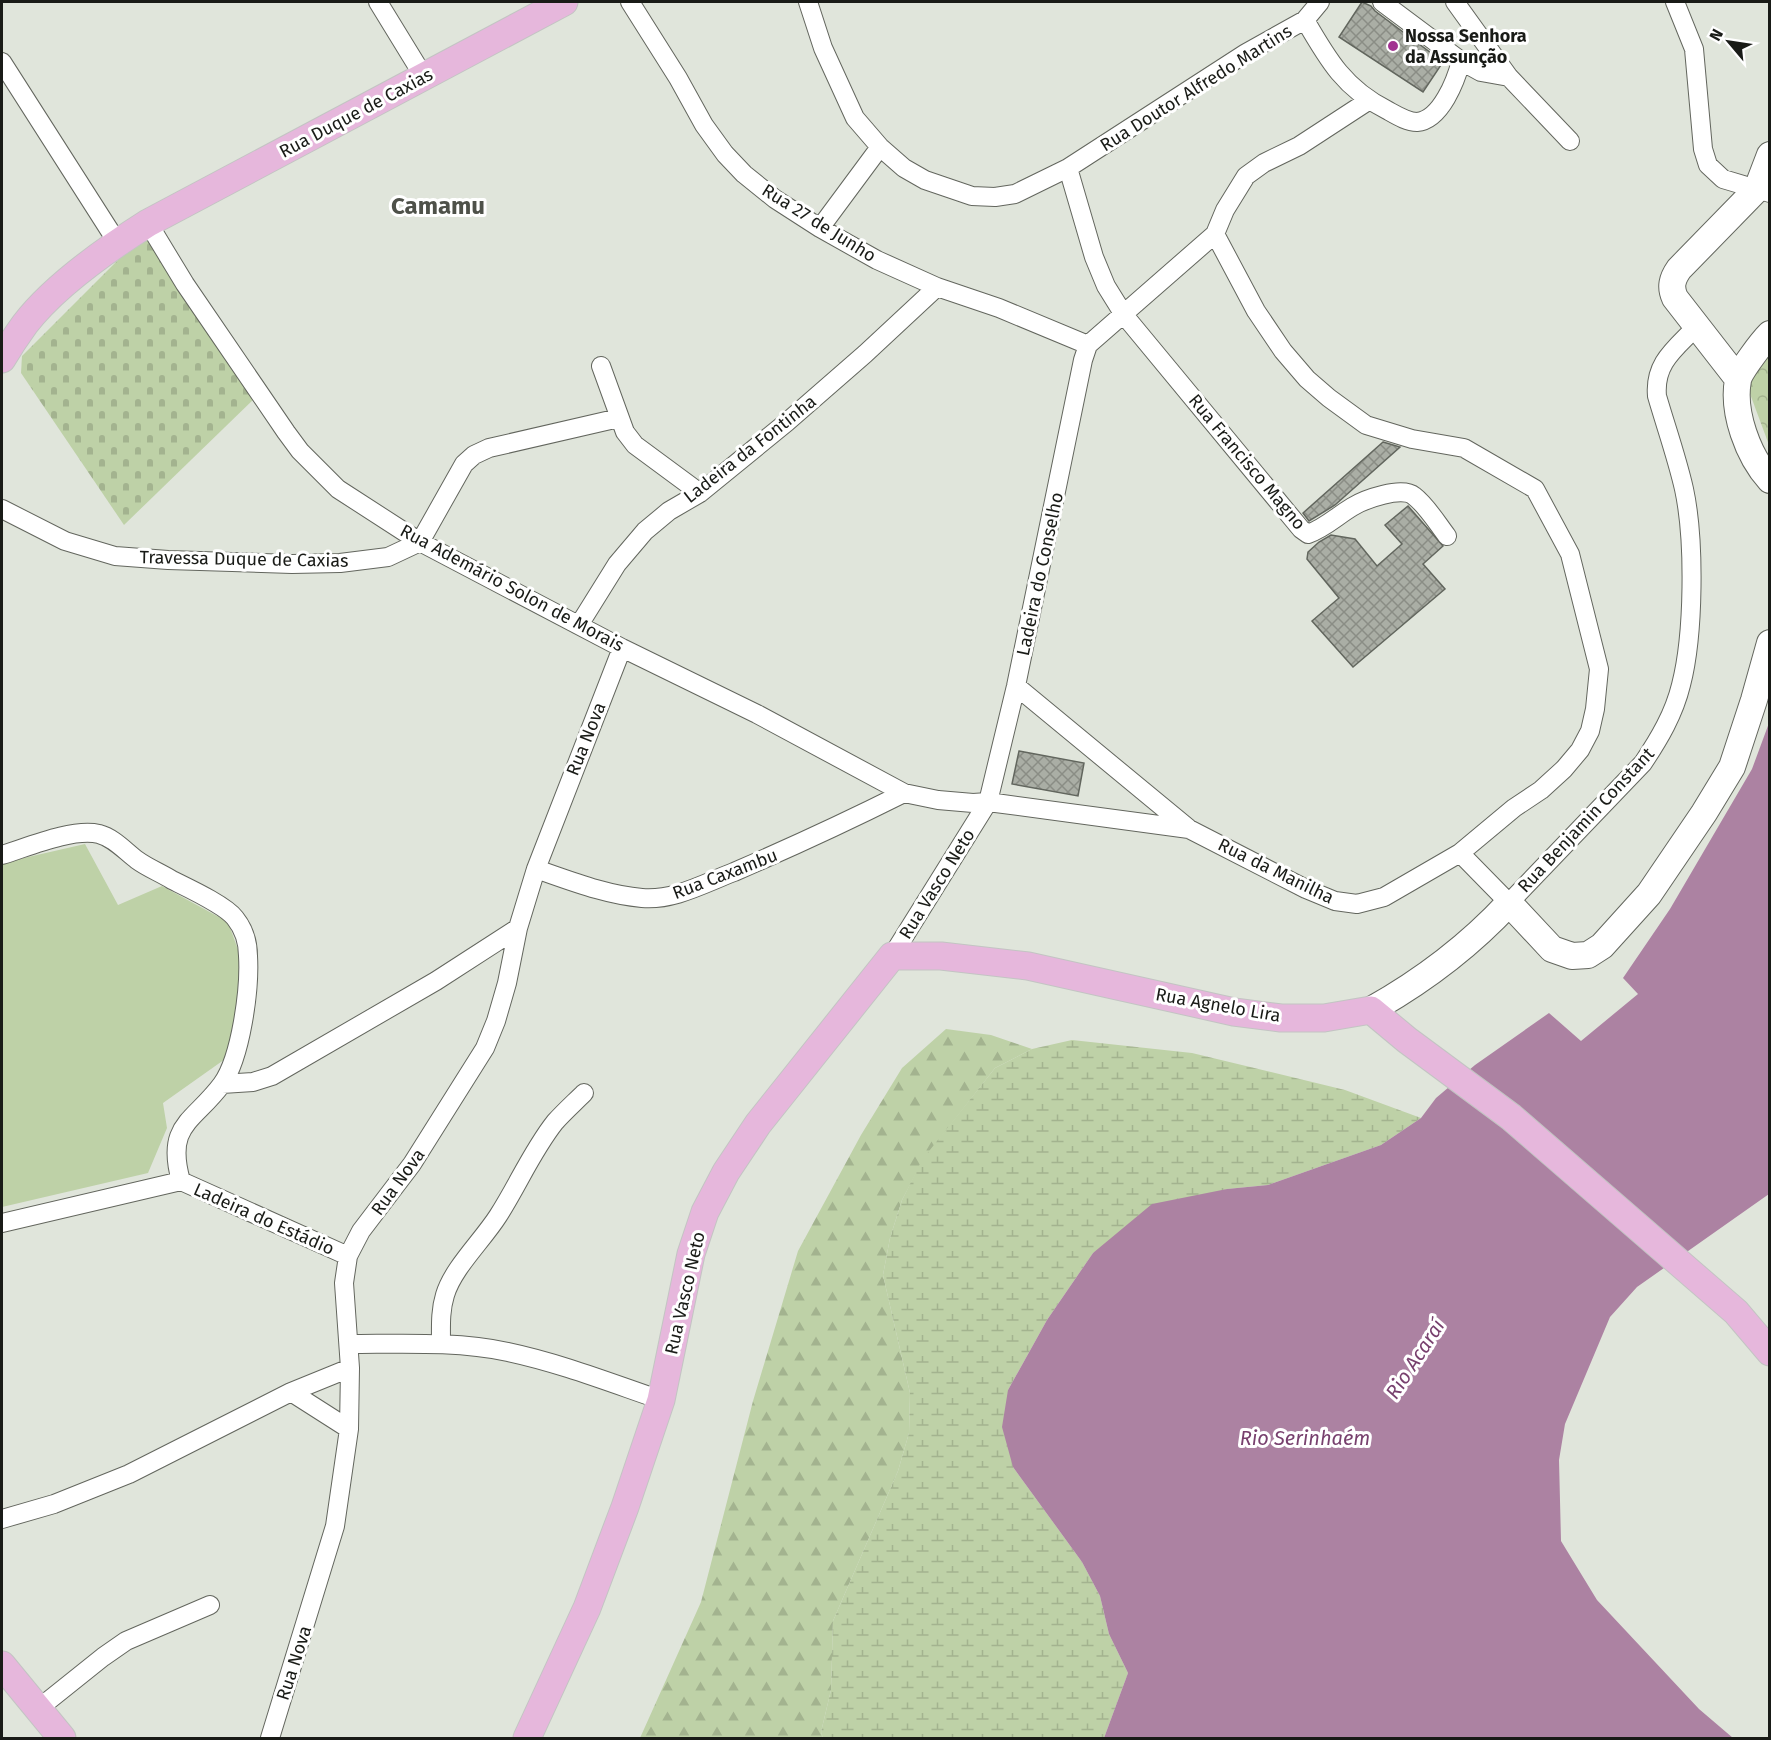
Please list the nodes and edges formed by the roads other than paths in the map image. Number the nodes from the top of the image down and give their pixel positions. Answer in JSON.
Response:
{"nodes":[{"id":1,"x":378,"y":2,"type":"edge"},
{"id":2,"x":564,"y":2,"type":"edge"},
{"id":3,"x":630,"y":2,"type":"edge"},
{"id":4,"x":808,"y":2,"type":"edge"},
{"id":5,"x":1320,"y":2,"type":"edge"},
{"id":6,"x":1382,"y":2,"type":"edge"},
{"id":7,"x":1455,"y":2,"type":"edge"},
{"id":8,"x":1675,"y":2,"type":"edge"},
{"id":9,"x":1305,"y":21,"type":"junction"},
{"id":10,"x":1461,"y":61,"type":"junction"},
{"id":11,"x":2,"y":62,"type":"edge"},
{"id":12,"x":1509,"y":77,"type":"junction"},
{"id":13,"x":424,"y":78,"type":"junction"},
{"id":14,"x":1368,"y":100,"type":"junction"},
{"id":15,"x":1570,"y":141,"type":"dead end"},
{"id":16,"x":880,"y":147,"type":"junction"},
{"id":17,"x":1770,"y":155,"type":"edge"},
{"id":18,"x":1068,"y":168,"type":"junction"},
{"id":19,"x":1763,"y":191,"type":"edge"},
{"id":20,"x":148,"y":223,"type":"junction"},
{"id":21,"x":820,"y":228,"type":"junction"},
{"id":22,"x":1215,"y":234,"type":"junction"},
{"id":23,"x":117,"y":242,"type":"junction"},
{"id":24,"x":937,"y":287,"type":"junction"},
{"id":25,"x":1124,"y":315,"type":"junction"},
{"id":26,"x":1696,"y":327,"type":"junction"},
{"id":27,"x":1770,"y":334,"type":"edge"},
{"id":28,"x":1088,"y":345,"type":"junction"},
{"id":29,"x":2,"y":359,"type":"edge"},
{"id":30,"x":601,"y":366,"type":"dead end"},
{"id":31,"x":1738,"y":379,"type":"junction"},
{"id":32,"x":619,"y":418,"type":"junction"},
{"id":33,"x":1770,"y":480,"type":"edge"},
{"id":34,"x":700,"y":493,"type":"junction"},
{"id":35,"x":2,"y":509,"type":"edge"},
{"id":36,"x":1447,"y":536,"type":"dead end"},
{"id":37,"x":420,"y":542,"type":"junction"},
{"id":38,"x":579,"y":625,"type":"junction"},
{"id":39,"x":1770,"y":643,"type":"edge"},
{"id":40,"x":622,"y":648,"type":"junction"},
{"id":41,"x":1016,"y":686,"type":"junction"},
{"id":42,"x":904,"y":792,"type":"junction"},
{"id":43,"x":988,"y":802,"type":"junction"},
{"id":44,"x":1189,"y":829,"type":"junction"},
{"id":45,"x":1460,"y":853,"type":"junction"},
{"id":46,"x":2,"y":855,"type":"edge"},
{"id":47,"x":536,"y":869,"type":"junction"},
{"id":48,"x":1509,"y":903,"type":"junction"},
{"id":49,"x":518,"y":928,"type":"junction"},
{"id":50,"x":892,"y":956,"type":"junction"},
{"id":51,"x":1371,"y":1010,"type":"junction"},
{"id":52,"x":222,"y":1084,"type":"junction"},
{"id":53,"x":585,"y":1093,"type":"dead end"},
{"id":54,"x":181,"y":1181,"type":"junction"},
{"id":55,"x":2,"y":1223,"type":"edge"},
{"id":56,"x":348,"y":1256,"type":"junction"},
{"id":57,"x":349,"y":1344,"type":"junction"},
{"id":58,"x":441,"y":1344,"type":"junction"},
{"id":59,"x":1770,"y":1352,"type":"edge"},
{"id":60,"x":350,"y":1368,"type":"junction"},
{"id":61,"x":291,"y":1392,"type":"junction"},
{"id":62,"x":661,"y":1401,"type":"junction"},
{"id":63,"x":350,"y":1429,"type":"junction"},
{"id":64,"x":2,"y":1519,"type":"edge"},
{"id":65,"x":210,"y":1605,"type":"dead end"},
{"id":66,"x":2,"y":1665,"type":"edge"},
{"id":67,"x":38,"y":1709,"type":"junction"},
{"id":68,"x":62,"y":1738,"type":"edge"},
{"id":69,"x":270,"y":1738,"type":"edge"},
{"id":70,"x":527,"y":1738,"type":"edge"}],
"edges":[{"from":1,"to":13,"type":"street"},
{"from":2,"to":13,"type":"main road","name":"Rua Duque de Caxias"},
{"from":3,"to":21,"type":"street","name":"Rua 27 de Junho"},
{"from":4,"to":16,"type":"street","name":"Rua Doutor Alfredo Martins"},
{"from":5,"to":9,"type":"street","name":"Rua Doutor Alfredo Martins"},
{"from":6,"to":10,"type":"street"},
{"from":7,"to":12,"type":"street"},
{"from":8,"to":19,"type":"street"},
{"from":9,"to":14,"type":"street"},
{"from":9,"to":18,"type":"street","name":"Rua Doutor Alfredo Martins"},
{"from":10,"to":12,"type":"street"},
{"from":10,"to":14,"type":"street"},
{"from":11,"to":23,"type":"street"},
{"from":12,"to":15,"type":"street"},
{"from":13,"to":20,"type":"main road","name":"Rua Duque de Caxias"},
{"from":14,"to":22,"type":"street"},
{"from":16,"to":18,"type":"street","name":"Rua Doutor Alfredo Martins"},
{"from":16,"to":21,"type":"street"},
{"from":17,"to":19,"type":"street"},
{"from":18,"to":25,"type":"street"},
{"from":19,"to":26,"type":"street"},
{"from":20,"to":23,"type":"main road","name":"Rua Duque de Caxias"},
{"from":20,"to":37,"type":"street","name":"Rua Ademário Solon de Morais"},
{"from":21,"to":24,"type":"street","name":"Rua 27 de Junho"},
{"from":22,"to":25,"type":"street"},
{"from":22,"to":45,"type":"street","name":"Rua da Manilha"},
{"from":23,"to":29,"type":"main road","name":"Rua Duque de Caxias"},
{"from":24,"to":28,"type":"street","name":"Rua 27 de Junho"},
{"from":24,"to":34,"type":"street","name":"Ladeira da Fontinha"},
{"from":25,"to":28,"type":"street"},
{"from":25,"to":36,"type":"street","name":"Rua Francisco Magno"},
{"from":26,"to":31,"type":"street"},
{"from":26,"to":48,"type":"street","name":"Rua Benjamin Constant"},
{"from":27,"to":31,"type":"street"},
{"from":28,"to":41,"type":"street","name":"Ladeira do Conselho"},
{"from":30,"to":32,"type":"street"},
{"from":31,"to":33,"type":"street"},
{"from":32,"to":34,"type":"street"},
{"from":32,"to":37,"type":"street"},
{"from":34,"to":38,"type":"street","name":"Ladeira da Fontinha"},
{"from":35,"to":37,"type":"street","name":"Travessa Duque de Caxias"},
{"from":37,"to":38,"type":"street","name":"Rua Ademário Solon de Morais"},
{"from":38,"to":40,"type":"street","name":"Rua Ademário Solon de Morais"},
{"from":39,"to":48,"type":"street"},
{"from":40,"to":42,"type":"street","name":"Rua Ademário Solon de Morais"},
{"from":40,"to":47,"type":"street","name":"Rua Nova"},
{"from":41,"to":43,"type":"street","name":"Ladeira do Conselho"},
{"from":41,"to":44,"type":"street","name":"Rua da Manilha"},
{"from":42,"to":43,"type":"street","name":"Rua Ademário Solon de Morais"},
{"from":42,"to":47,"type":"street","name":"Rua Caxambu"},
{"from":43,"to":44,"type":"street","name":"Rua da Manilha"},
{"from":43,"to":50,"type":"street","name":"Rua Vasco Neto"},
{"from":44,"to":45,"type":"street","name":"Rua da Manilha"},
{"from":45,"to":48,"type":"street"},
{"from":46,"to":52,"type":"street"},
{"from":47,"to":49,"type":"street","name":"Rua Nova"},
{"from":48,"to":51,"type":"street","name":"Rua Agnelo Lira"},
{"from":49,"to":52,"type":"street"},
{"from":49,"to":56,"type":"street","name":"Rua Nova"},
{"from":50,"to":51,"type":"main road","name":"Rua Agnelo Lira"},
{"from":50,"to":62,"type":"main road","name":"Rua Vasco Neto"},
{"from":51,"to":59,"type":"main road"},
{"from":52,"to":54,"type":"street"},
{"from":53,"to":58,"type":"street"},
{"from":54,"to":55,"type":"street"},
{"from":54,"to":56,"type":"street","name":"Ladeira do Estádio"},
{"from":56,"to":57,"type":"street","name":"Rua Nova"},
{"from":57,"to":58,"type":"street"},
{"from":57,"to":60,"type":"street","name":"Rua Nova"},
{"from":58,"to":62,"type":"street"},
{"from":60,"to":61,"type":"street"},
{"from":60,"to":63,"type":"street","name":"Rua Nova"},
{"from":61,"to":63,"type":"street"},
{"from":61,"to":64,"type":"street"},
{"from":62,"to":70,"type":"main road","name":"Rua Vasco Neto"},
{"from":63,"to":69,"type":"street","name":"Rua Nova"},
{"from":65,"to":67,"type":"street"},
{"from":66,"to":67,"type":"main road"},
{"from":67,"to":68,"type":"main road"}]}
